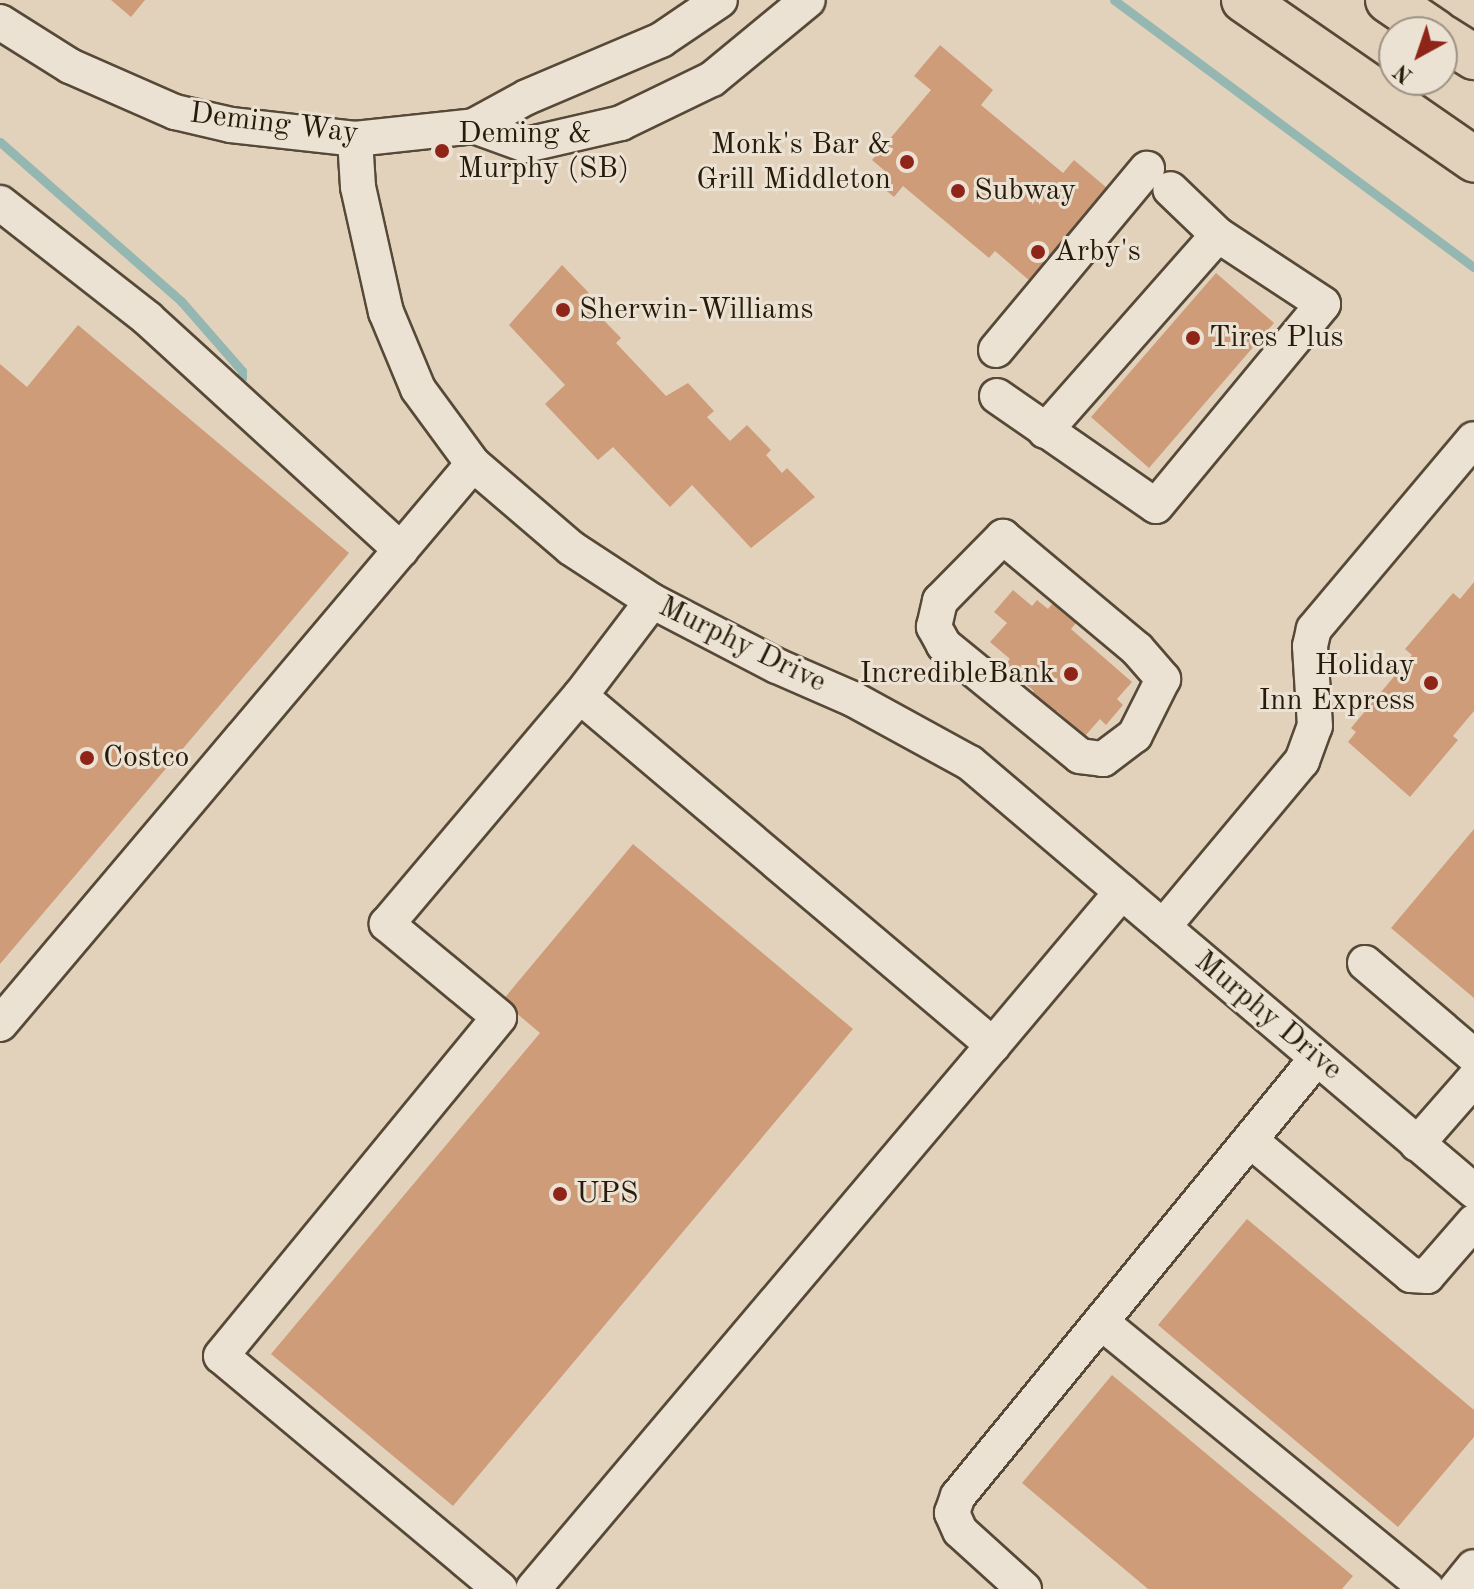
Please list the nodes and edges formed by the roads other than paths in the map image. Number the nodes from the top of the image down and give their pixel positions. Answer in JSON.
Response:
{"nodes":[{"id":1,"x":720,"y":0,"type":"edge"},
{"id":2,"x":808,"y":0,"type":"edge"},
{"id":3,"x":1244,"y":0,"type":"edge"},
{"id":4,"x":1388,"y":0,"type":"edge"},
{"id":5,"x":1412,"y":16,"type":"edge"},
{"id":6,"x":0,"y":22,"type":"edge"},
{"id":7,"x":474,"y":126,"type":"junction"},
{"id":8,"x":355,"y":139,"type":"junction"},
{"id":9,"x":1474,"y":159,"type":"edge"},
{"id":10,"x":0,"y":203,"type":"edge"},
{"id":11,"x":1218,"y":235,"type":"junction"},
{"id":12,"x":996,"y":350,"type":"dead end"},
{"id":13,"x":997,"y":396,"type":"dead end"},
{"id":14,"x":1045,"y":431,"type":"junction"},
{"id":15,"x":1474,"y":439,"type":"edge"},
{"id":16,"x":473,"y":464,"type":"junction"},
{"id":17,"x":401,"y":550,"type":"junction"},
{"id":18,"x":652,"y":601,"type":"junction"},
{"id":19,"x":940,"y":601,"type":"joint"},
{"id":20,"x":580,"y":696,"type":"junction"},
{"id":21,"x":1122,"y":892,"type":"junction"},
{"id":22,"x":1163,"y":927,"type":"junction"},
{"id":23,"x":1365,"y":963,"type":"dead end"},
{"id":24,"x":0,"y":1024,"type":"edge"},
{"id":25,"x":993,"y":1045,"type":"junction"},
{"id":26,"x":1474,"y":1056,"type":"edge"},
{"id":27,"x":1317,"y":1058,"type":"junction"},
{"id":28,"x":1474,"y":1079,"type":"edge"},
{"id":29,"x":1250,"y":1140,"type":"junction"},
{"id":30,"x":1417,"y":1144,"type":"junction"},
{"id":31,"x":1474,"y":1191,"type":"edge"},
{"id":32,"x":1474,"y":1222,"type":"edge"},
{"id":33,"x":1101,"y":1322,"type":"junction"},
{"id":34,"x":1474,"y":1567,"type":"edge"},
{"id":35,"x":500,"y":1589,"type":"edge"},
{"id":36,"x":533,"y":1589,"type":"edge"},
{"id":37,"x":1024,"y":1589,"type":"edge"},
{"id":38,"x":1427,"y":1589,"type":"edge"},
{"id":39,"x":1456,"y":1589,"type":"edge"}],
"edges":[{"from":1,"to":7,"type":"street","name":"Deming Way"},
{"from":2,"to":7,"type":"street","name":"Deming Way"},
{"from":3,"to":9,"type":"main road"},
{"from":4,"to":5,"type":"main road"},
{"from":6,"to":8,"type":"street","name":"Deming Way"},
{"from":7,"to":8,"type":"street","name":"Deming Way"},
{"from":8,"to":16,"type":"street","name":"Murphy Drive"},
{"from":10,"to":17,"type":"street"},
{"from":11,"to":12,"type":"street"},
{"from":11,"to":14,"type":"street"},
{"from":11,"to":14,"type":"street"},
{"from":13,"to":14,"type":"street"},
{"from":15,"to":22,"type":"street"},
{"from":16,"to":17,"type":"street"},
{"from":16,"to":18,"type":"street","name":"Murphy Drive"},
{"from":17,"to":24,"type":"street"},
{"from":18,"to":20,"type":"street"},
{"from":18,"to":21,"type":"street","name":"Murphy Drive"},
{"from":19,"to":19,"type":"street"},
{"from":20,"to":25,"type":"street"},
{"from":20,"to":35,"type":"street"},
{"from":21,"to":22,"type":"street","name":"Murphy Drive"},
{"from":21,"to":25,"type":"street"},
{"from":22,"to":27,"type":"street","name":"Murphy Drive"},
{"from":23,"to":26,"type":"street"},
{"from":25,"to":36,"type":"street"},
{"from":27,"to":29,"type":"street"},
{"from":27,"to":30,"type":"street","name":"Murphy Drive"},
{"from":28,"to":30,"type":"street"},
{"from":29,"to":32,"type":"street"},
{"from":29,"to":33,"type":"street"},
{"from":30,"to":31,"type":"street","name":"Murphy Drive"},
{"from":33,"to":37,"type":"street"},
{"from":33,"to":38,"type":"street"},
{"from":34,"to":39,"type":"street"}]}
